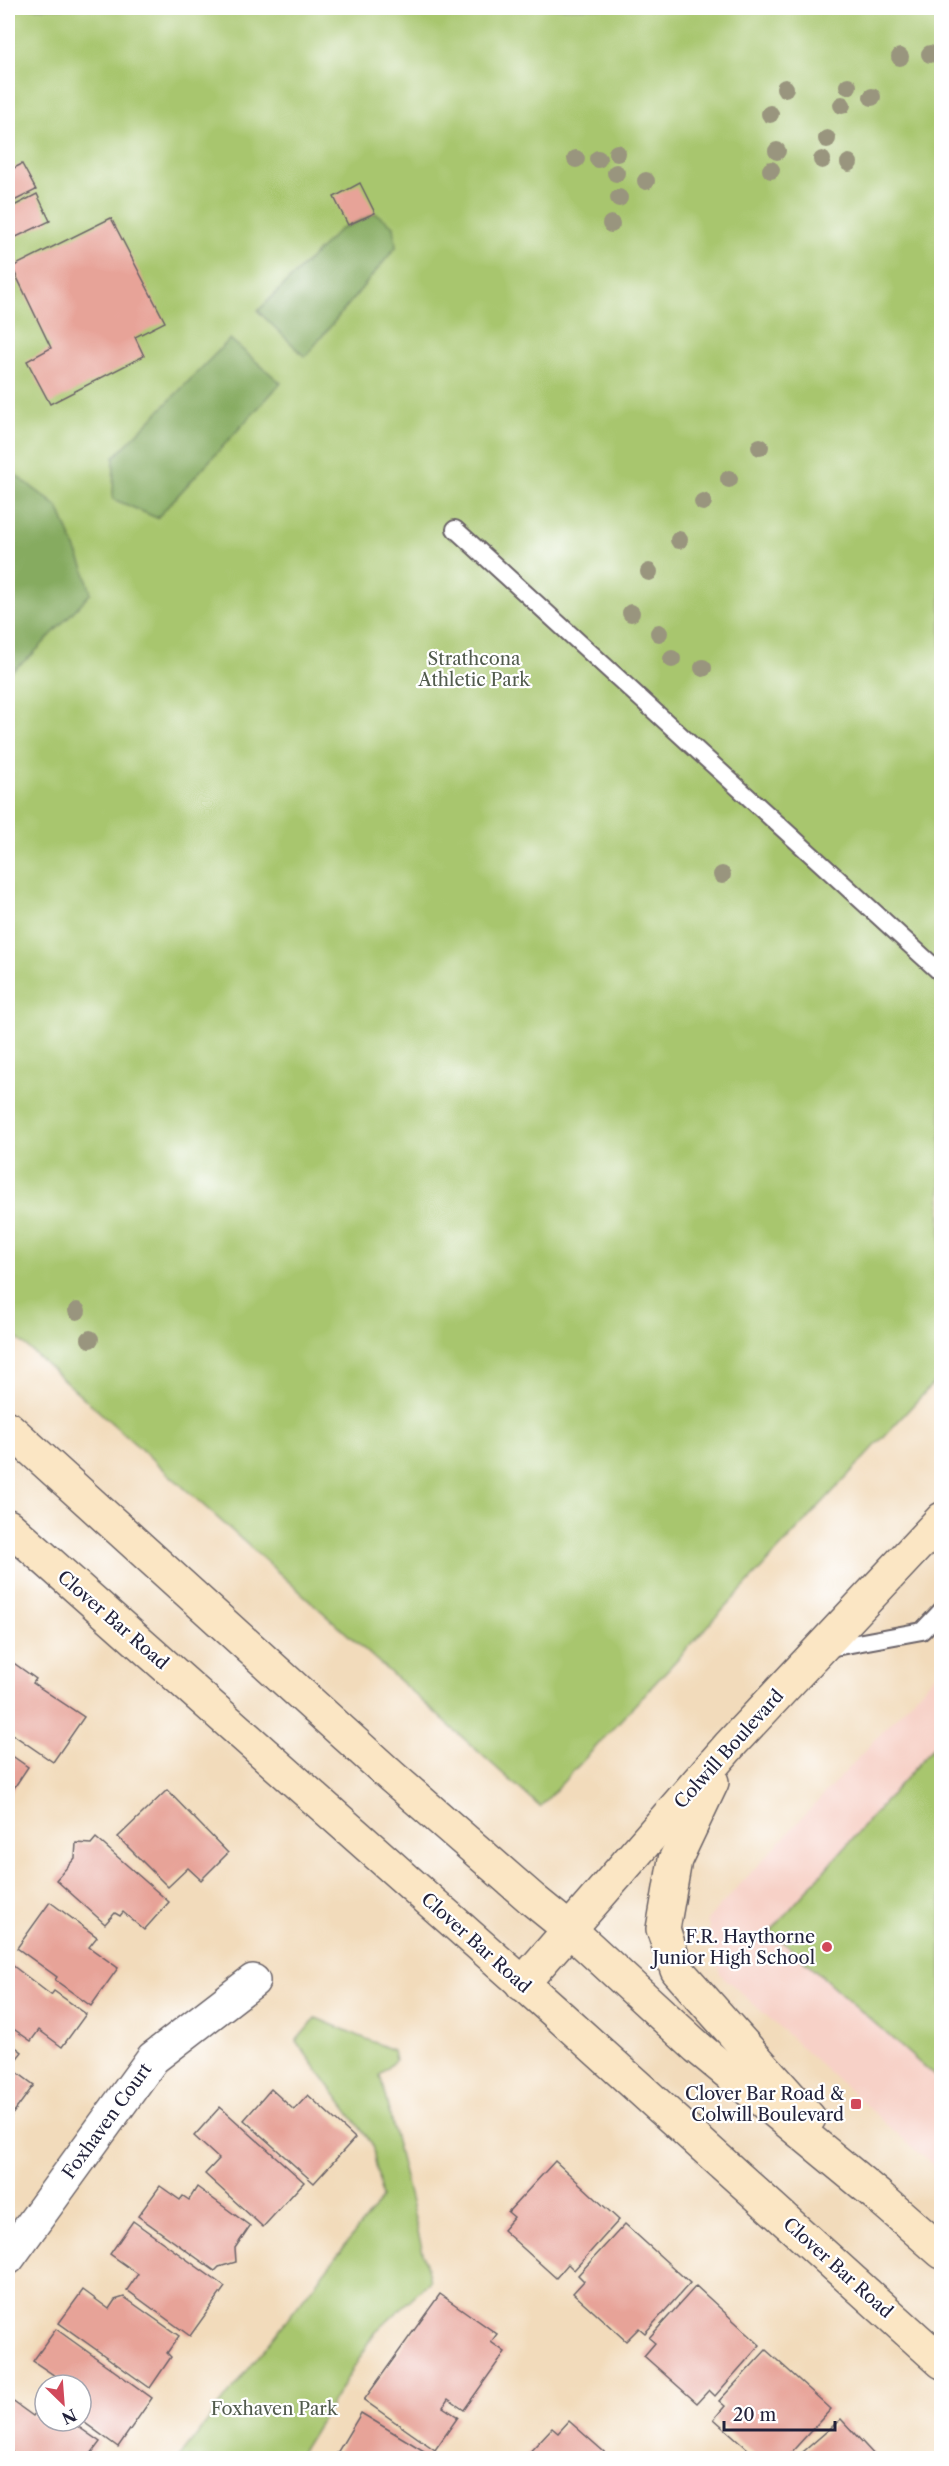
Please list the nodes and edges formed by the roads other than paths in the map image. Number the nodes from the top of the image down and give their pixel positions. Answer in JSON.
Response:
{"nodes":[{"id":1,"x":454,"y":529,"type":"dead end"},
{"id":2,"x":942,"y":974,"type":"edge"},
{"id":3,"x":8,"y":1428,"type":"edge"},
{"id":4,"x":942,"y":1519,"type":"edge"},
{"id":5,"x":8,"y":1526,"type":"edge"},
{"id":6,"x":942,"y":1610,"type":"edge"},
{"id":7,"x":820,"y":1650,"type":"junction"},
{"id":8,"x":729,"y":1746,"type":"junction"},
{"id":9,"x":569,"y":1929,"type":"junction"},
{"id":10,"x":253,"y":1981,"type":"dead end"},
{"id":11,"x":522,"y":1984,"type":"junction"},
{"id":12,"x":878,"y":2196,"type":"junction"},
{"id":13,"x":942,"y":2252,"type":"edge"},
{"id":14,"x":8,"y":2258,"type":"edge"},
{"id":15,"x":942,"y":2362,"type":"edge"}],
"edges":[{"from":1,"to":2,"type":"lane"},
{"from":3,"to":9,"type":"main road"},
{"from":4,"to":7,"type":"main road","name":"Colwill Boulevard"},
{"from":5,"to":11,"type":"main road","name":"Clover Bar Road"},
{"from":6,"to":7,"type":"lane"},
{"from":7,"to":8,"type":"main road","name":"Colwill Boulevard"},
{"from":8,"to":9,"type":"main road","name":"Colwill Boulevard"},
{"from":8,"to":12,"type":"main road"},
{"from":9,"to":11,"type":"main road","name":"Colwill Boulevard"},
{"from":9,"to":12,"type":"main road"},
{"from":10,"to":14,"type":"street","name":"Foxhaven Court"},
{"from":11,"to":15,"type":"main road","name":"Clover Bar Road"},
{"from":12,"to":13,"type":"main road"}]}
